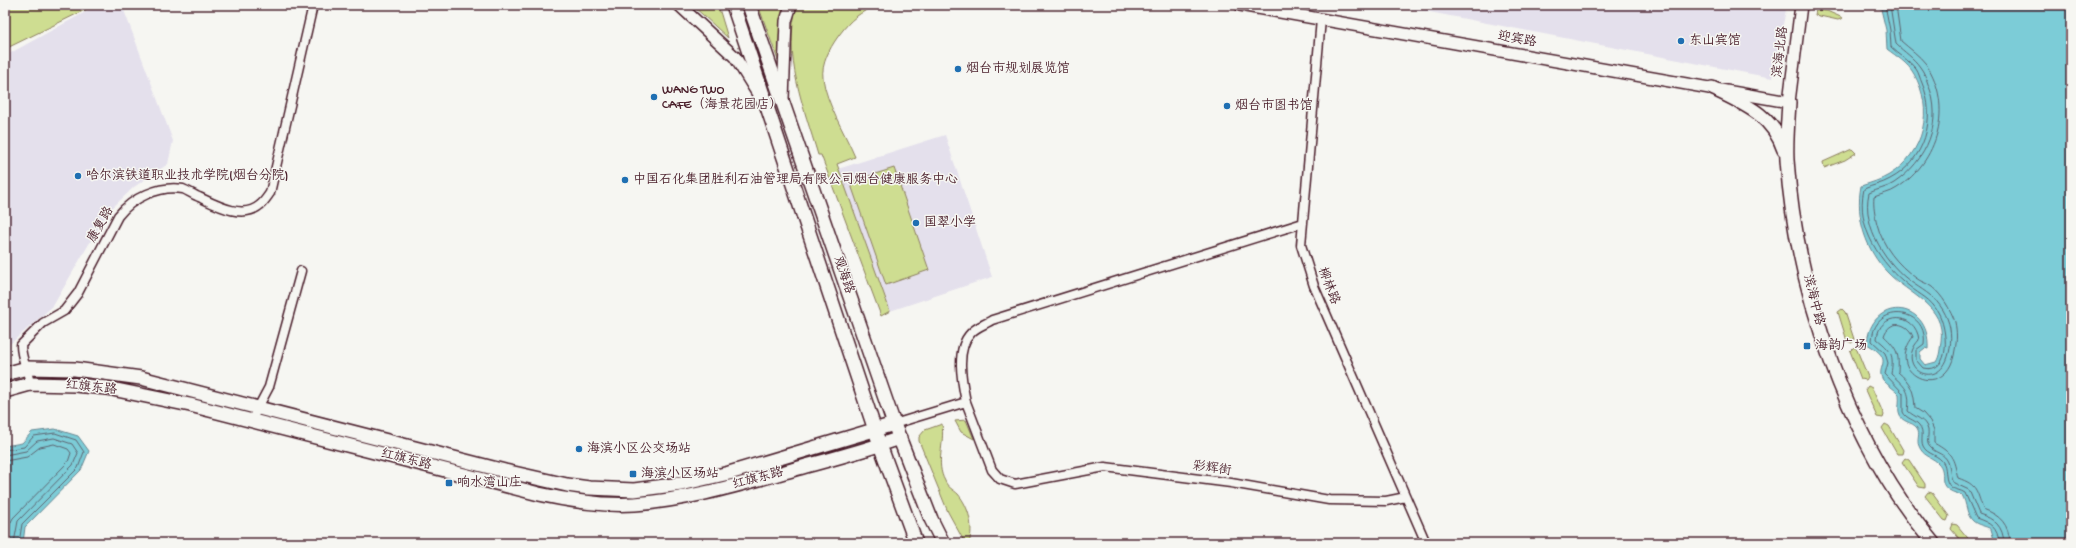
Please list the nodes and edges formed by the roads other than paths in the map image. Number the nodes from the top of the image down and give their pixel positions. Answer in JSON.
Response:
{"nodes":[{"id":1,"x":313,"y":5,"type":"edge"},
{"id":2,"x":679,"y":5,"type":"edge"},
{"id":3,"x":733,"y":5,"type":"edge"},
{"id":4,"x":749,"y":5,"type":"edge"},
{"id":5,"x":791,"y":5,"type":"edge"},
{"id":6,"x":1240,"y":5,"type":"edge"},
{"id":7,"x":1801,"y":5,"type":"edge"},
{"id":8,"x":1321,"y":19,"type":"junction"},
{"id":9,"x":1712,"y":88,"type":"junction"},
{"id":10,"x":783,"y":101,"type":"junction"},
{"id":11,"x":1789,"y":102,"type":"junction"},
{"id":12,"x":768,"y":113,"type":"junction"},
{"id":13,"x":1787,"y":158,"type":"junction"},
{"id":14,"x":1303,"y":223,"type":"junction"},
{"id":15,"x":301,"y":271,"type":"dead end"},
{"id":16,"x":27,"y":368,"type":"junction"},
{"id":17,"x":5,"y":374,"type":"edge"},
{"id":18,"x":30,"y":384,"type":"junction"},
{"id":19,"x":5,"y":391,"type":"edge"},
{"id":20,"x":966,"y":402,"type":"junction"},
{"id":21,"x":259,"y":408,"type":"junction"},
{"id":22,"x":251,"y":421,"type":"junction"},
{"id":23,"x":894,"y":424,"type":"junction"},
{"id":24,"x":875,"y":430,"type":"junction"},
{"id":25,"x":900,"y":438,"type":"junction"},
{"id":26,"x":880,"y":445,"type":"junction"},
{"id":27,"x":1406,"y":497,"type":"junction"},
{"id":28,"x":916,"y":543,"type":"edge"},
{"id":29,"x":943,"y":543,"type":"edge"},
{"id":30,"x":1426,"y":543,"type":"edge"},
{"id":31,"x":1933,"y":543,"type":"edge"}],
"edges":[{"from":1,"to":16,"type":"street","name":"康复路"},
{"from":2,"to":12,"type":"main road"},
{"from":3,"to":12,"type":"main road","name":"观海路"},
{"from":4,"to":10,"type":"main road","name":"观海路"},
{"from":5,"to":10,"type":"main road"},
{"from":6,"to":8,"type":"main road","name":"迎宾路"},
{"from":7,"to":11,"type":"main road","name":"滨海北路"},
{"from":8,"to":9,"type":"main road","name":"迎宾路"},
{"from":8,"to":14,"type":"street","name":"柳林路"},
{"from":9,"to":11,"type":"main road","name":"迎宾路"},
{"from":9,"to":13,"type":"main road"},
{"from":10,"to":23,"type":"main road","name":"观海路"},
{"from":11,"to":13,"type":"main road","name":"滨海中路"},
{"from":12,"to":24,"type":"main road","name":"观海路"},
{"from":13,"to":31,"type":"main road","name":"滨海中路"},
{"from":14,"to":20,"type":"street"},
{"from":14,"to":27,"type":"street","name":"柳林路"},
{"from":15,"to":21,"type":"street"},
{"from":16,"to":17,"type":"main road","name":"红旗东路"},
{"from":16,"to":18,"type":"street","name":"康复路"},
{"from":16,"to":21,"type":"main road","name":"红旗东路"},
{"from":18,"to":19,"type":"main road","name":"红旗东路"},
{"from":18,"to":22,"type":"main road","name":"红旗东路"},
{"from":20,"to":23,"type":"street"},
{"from":20,"to":27,"type":"street","name":"彩辉街"},
{"from":21,"to":22,"type":"street"},
{"from":21,"to":24,"type":"main road","name":"红旗东路"},
{"from":22,"to":26,"type":"main road","name":"红旗东路"},
{"from":23,"to":24,"type":"main road","name":"红旗东路"},
{"from":23,"to":25,"type":"main road","name":"观海路"},
{"from":24,"to":26,"type":"main road","name":"观海路"},
{"from":25,"to":26,"type":"main road","name":"红旗东路"},
{"from":25,"to":29,"type":"main road","name":"观海路"},
{"from":26,"to":28,"type":"main road"},
{"from":27,"to":30,"type":"street","name":"柳林路"}]}
